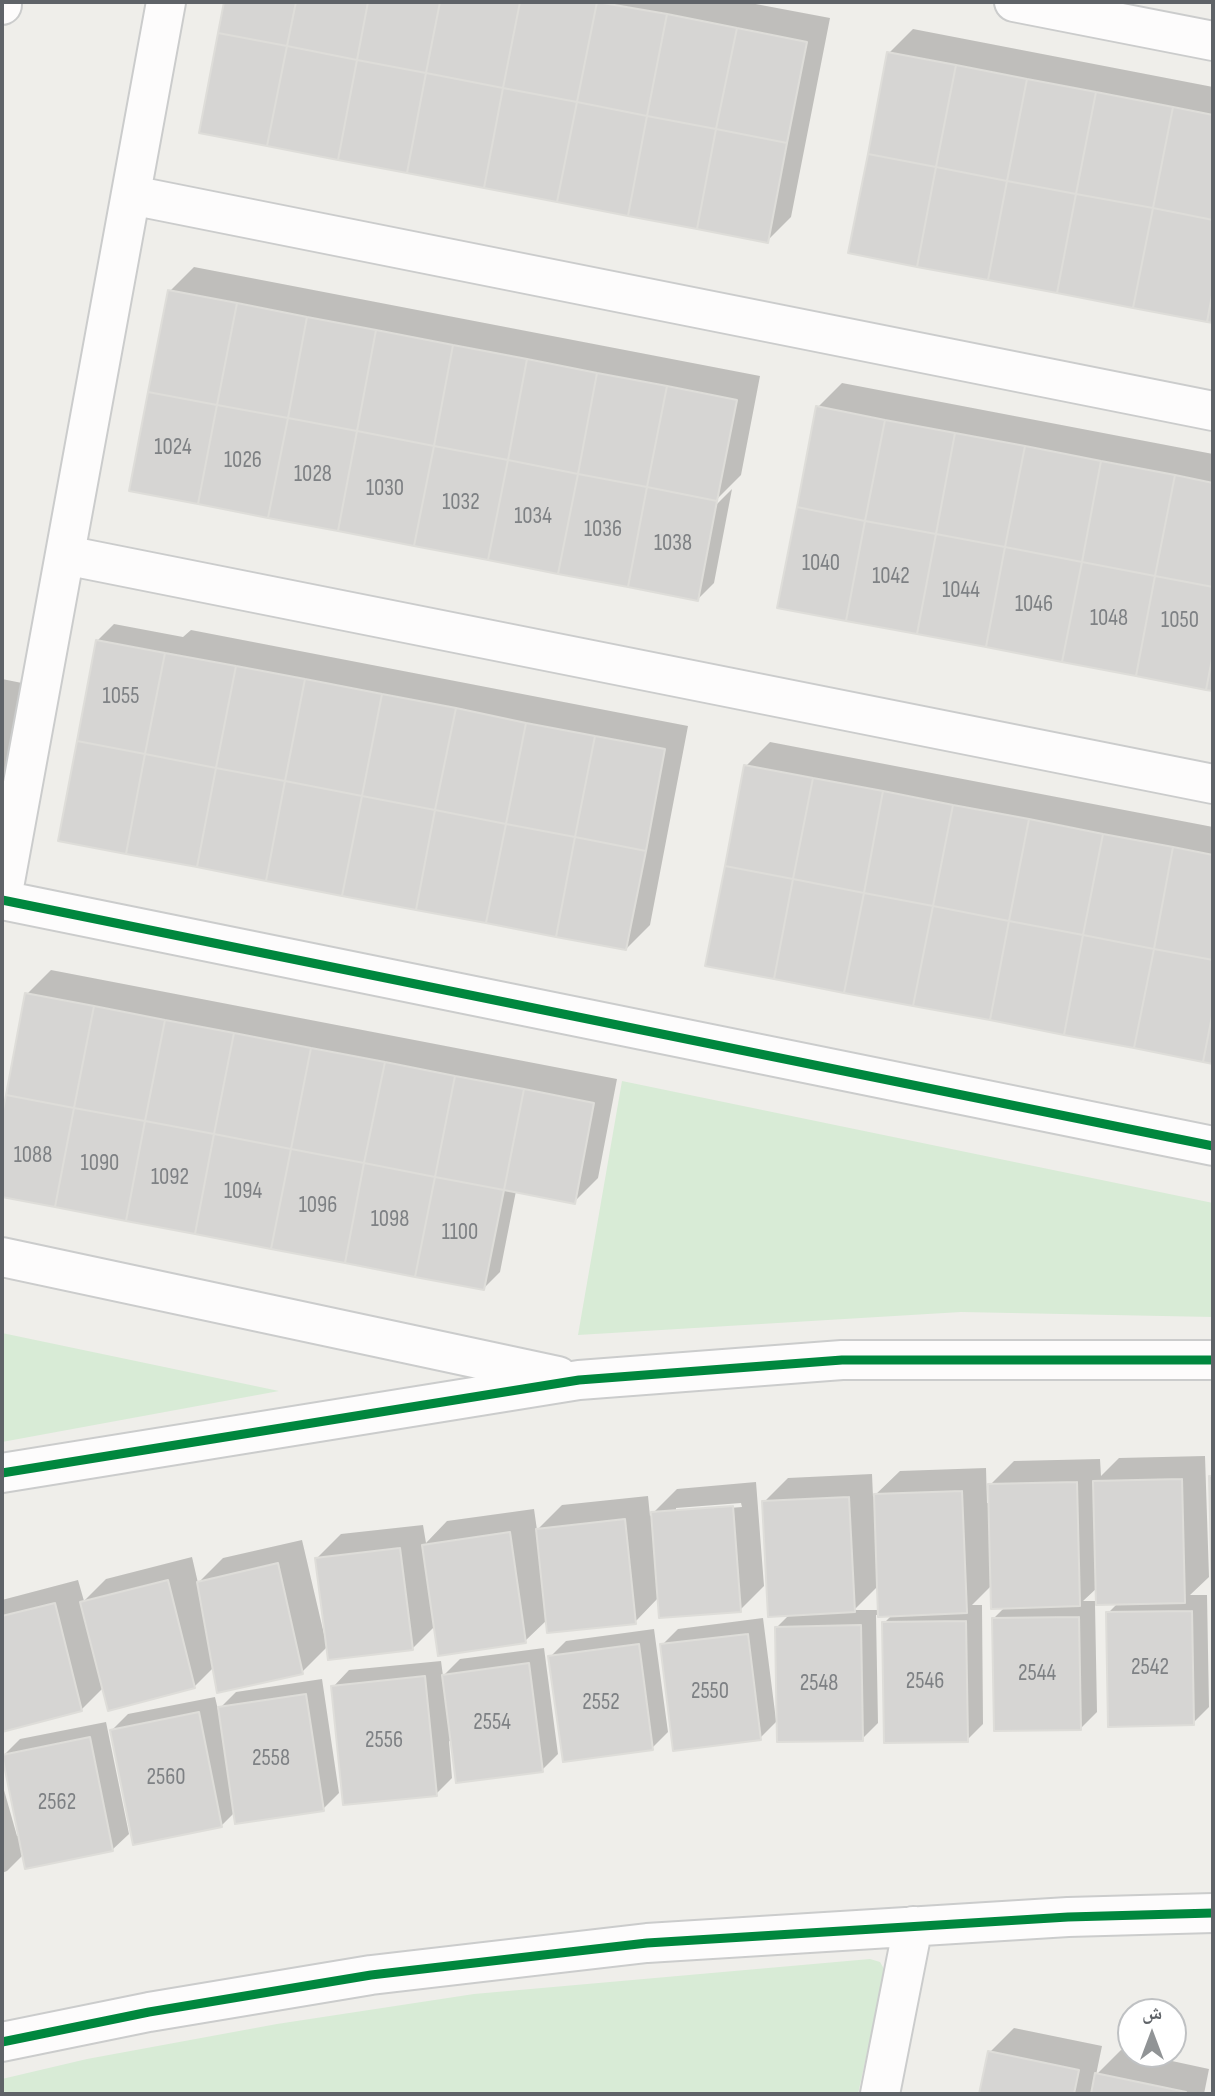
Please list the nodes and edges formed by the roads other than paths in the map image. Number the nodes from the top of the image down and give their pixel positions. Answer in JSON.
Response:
{"nodes":[{"id":1,"x":166,"y":2,"type":"edge"},
{"id":2,"x":1014,"y":2,"type":"edge"},
{"id":3,"x":1213,"y":41,"type":"edge"},
{"id":4,"x":131,"y":195,"type":"junction"},
{"id":5,"x":1213,"y":411,"type":"edge"},
{"id":6,"x":65,"y":555,"type":"junction"},
{"id":7,"x":1213,"y":784,"type":"edge"},
{"id":8,"x":2,"y":899,"type":"edge"},
{"id":9,"x":1213,"y":1146,"type":"edge"},
{"id":10,"x":2,"y":1257,"type":"edge"},
{"id":11,"x":1213,"y":1360,"type":"edge"},
{"id":12,"x":579,"y":1380,"type":"junction"},
{"id":13,"x":2,"y":1472,"type":"edge"},
{"id":14,"x":1213,"y":1913,"type":"edge"},
{"id":15,"x":913,"y":1926,"type":"junction"},
{"id":16,"x":2,"y":2042,"type":"edge"},
{"id":17,"x":880,"y":2094,"type":"edge"}],
"edges":[{"from":1,"to":4,"type":"street"},
{"from":2,"to":3,"type":"street"},
{"from":4,"to":5,"type":"street"},
{"from":4,"to":6,"type":"street"},
{"from":6,"to":7,"type":"street"},
{"from":6,"to":8,"type":"street"},
{"from":8,"to":9,"type":"street"},
{"from":10,"to":12,"type":"street"},
{"from":11,"to":12,"type":"street"},
{"from":12,"to":13,"type":"street"},
{"from":14,"to":15,"type":"street"},
{"from":15,"to":16,"type":"street"},
{"from":15,"to":17,"type":"street"}]}
